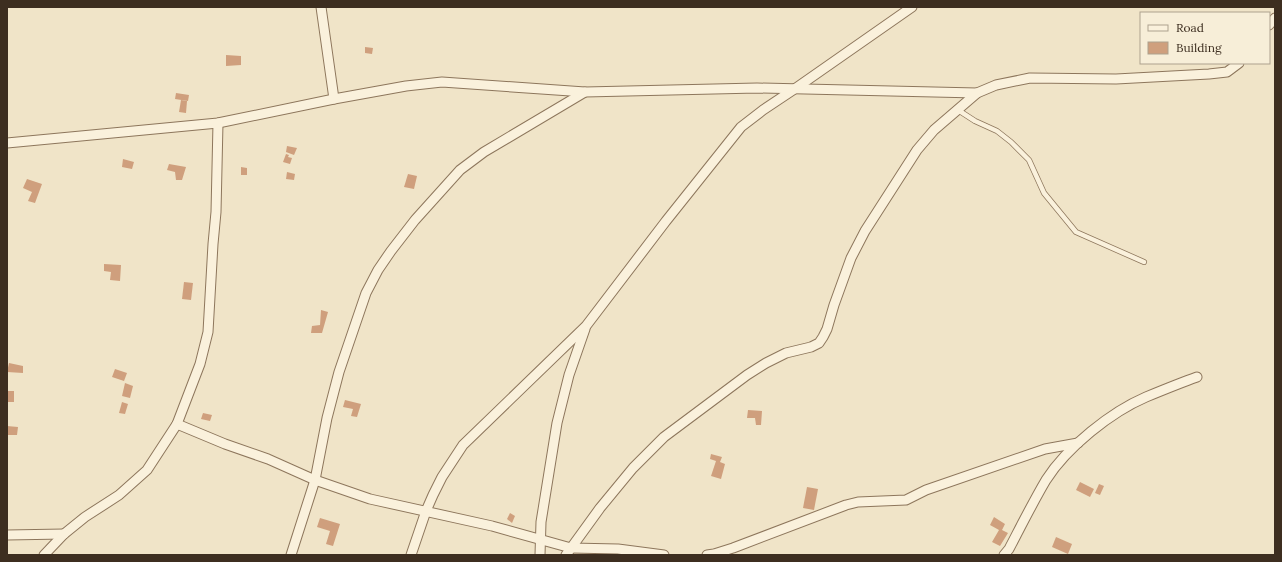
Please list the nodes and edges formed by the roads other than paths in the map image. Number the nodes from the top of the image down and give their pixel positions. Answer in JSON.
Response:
{"nodes":[{"id":1,"x":321,"y":7,"type":"edge"},
{"id":2,"x":912,"y":7,"type":"edge"},
{"id":3,"x":1238,"y":64,"type":"edge"},
{"id":4,"x":796,"y":88,"type":"junction"},
{"id":5,"x":585,"y":92,"type":"junction"},
{"id":6,"x":977,"y":93,"type":"junction"},
{"id":7,"x":334,"y":99,"type":"junction"},
{"id":8,"x":958,"y":110,"type":"junction"},
{"id":9,"x":218,"y":123,"type":"junction"},
{"id":10,"x":7,"y":143,"type":"edge"},
{"id":11,"x":1144,"y":262,"type":"dead end"},
{"id":12,"x":586,"y":326,"type":"junction"},
{"id":13,"x":1197,"y":377,"type":"dead end"},
{"id":14,"x":177,"y":424,"type":"junction"},
{"id":15,"x":1078,"y":443,"type":"junction"},
{"id":16,"x":315,"y":480,"type":"junction"},
{"id":17,"x":426,"y":511,"type":"junction"},
{"id":18,"x":64,"y":534,"type":"junction"},
{"id":19,"x":7,"y":535,"type":"edge"},
{"id":20,"x":541,"y":540,"type":"junction"},
{"id":21,"x":568,"y":551,"type":"edge"},
{"id":22,"x":44,"y":555,"type":"edge"},
{"id":23,"x":291,"y":555,"type":"edge"},
{"id":24,"x":411,"y":555,"type":"edge"},
{"id":25,"x":540,"y":555,"type":"edge"},
{"id":26,"x":664,"y":555,"type":"edge"},
{"id":27,"x":707,"y":555,"type":"edge"},
{"id":28,"x":1004,"y":555,"type":"edge"}],
"edges":[{"from":1,"to":7,"type":"street"},
{"from":2,"to":4,"type":"street"},
{"from":3,"to":6,"type":"street"},
{"from":4,"to":5,"type":"street"},
{"from":4,"to":6,"type":"street"},
{"from":4,"to":12,"type":"street"},
{"from":5,"to":7,"type":"street"},
{"from":5,"to":16,"type":"street"},
{"from":6,"to":8,"type":"street"},
{"from":7,"to":9,"type":"street"},
{"from":8,"to":11,"type":"lane"},
{"from":8,"to":21,"type":"street"},
{"from":9,"to":10,"type":"street"},
{"from":9,"to":14,"type":"street"},
{"from":12,"to":17,"type":"street"},
{"from":12,"to":20,"type":"street"},
{"from":13,"to":15,"type":"street"},
{"from":14,"to":16,"type":"street"},
{"from":14,"to":18,"type":"street"},
{"from":15,"to":27,"type":"street"},
{"from":15,"to":28,"type":"street"},
{"from":16,"to":17,"type":"street"},
{"from":16,"to":23,"type":"street"},
{"from":17,"to":20,"type":"street"},
{"from":17,"to":24,"type":"street"},
{"from":18,"to":19,"type":"street"},
{"from":18,"to":22,"type":"street"},
{"from":20,"to":21,"type":"street"},
{"from":20,"to":25,"type":"street"},
{"from":21,"to":26,"type":"street"}]}
